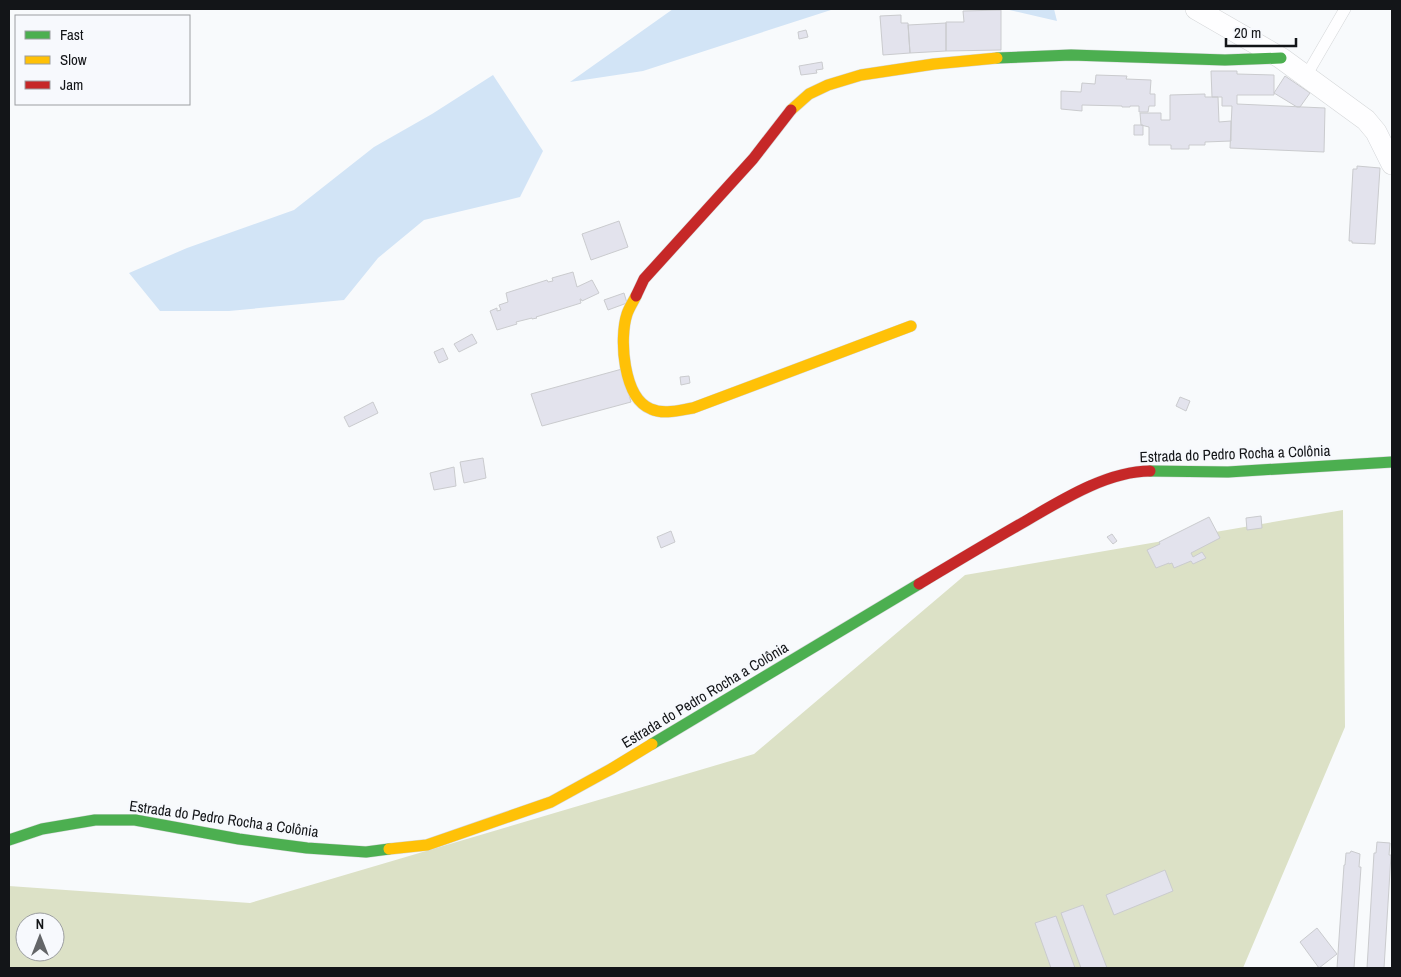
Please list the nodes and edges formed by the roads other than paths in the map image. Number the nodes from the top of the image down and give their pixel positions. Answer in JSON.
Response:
{"nodes":[{"id":1,"x":1196,"y":9,"type":"edge"},
{"id":2,"x":1345,"y":9,"type":"edge"},
{"id":3,"x":1281,"y":58,"type":"junction"},
{"id":4,"x":1306,"y":76,"type":"junction"},
{"id":5,"x":1392,"y":164,"type":"edge"},
{"id":6,"x":911,"y":326,"type":"dead end"},
{"id":7,"x":1392,"y":462,"type":"edge"},
{"id":8,"x":9,"y":840,"type":"edge"}],
"edges":[{"from":1,"to":3,"type":"street"},
{"from":2,"to":4,"type":"lane"},
{"from":3,"to":4,"type":"street"},
{"from":3,"to":6,"type":"street"},
{"from":4,"to":5,"type":"street"},
{"from":7,"to":8,"type":"street","name":"Estrada do Pedro Rocha a Colônia"}]}
